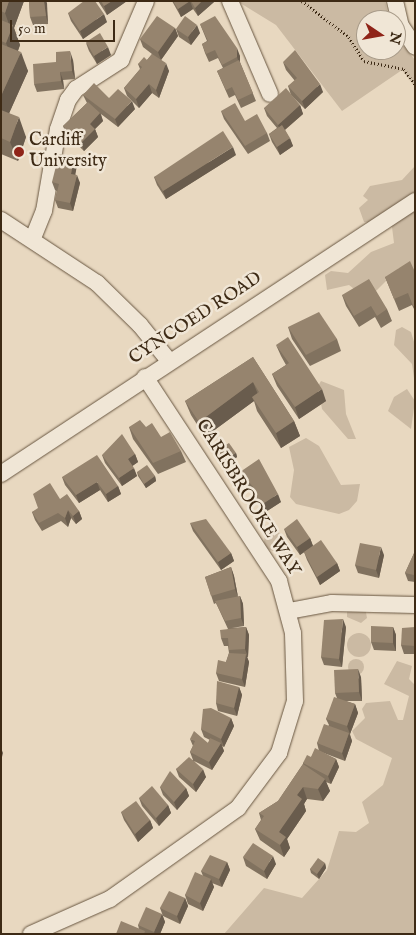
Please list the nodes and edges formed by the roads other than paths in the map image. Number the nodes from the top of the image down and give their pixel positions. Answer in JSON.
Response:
{"nodes":[{"id":1,"x":146,"y":1,"type":"edge"},
{"id":2,"x":230,"y":1,"type":"edge"},
{"id":3,"x":395,"y":1,"type":"edge"},
{"id":4,"x":415,"y":47,"type":"edge"},
{"id":5,"x":270,"y":94,"type":"dead end"},
{"id":6,"x":415,"y":201,"type":"edge"},
{"id":7,"x":1,"y":220,"type":"edge"},
{"id":8,"x":33,"y":238,"type":"junction"},
{"id":9,"x":168,"y":361,"type":"junction"},
{"id":10,"x":145,"y":377,"type":"junction"},
{"id":11,"x":1,"y":474,"type":"edge"},
{"id":12,"x":415,"y":605,"type":"edge"},
{"id":13,"x":289,"y":612,"type":"junction"},
{"id":14,"x":41,"y":932,"type":"edge"}],
"edges":[{"from":1,"to":8,"type":"street"},
{"from":2,"to":5,"type":"street"},
{"from":3,"to":4,"type":"street"},
{"from":6,"to":9,"type":"street","name":"CYNCOED ROAD"},
{"from":7,"to":8,"type":"street"},
{"from":8,"to":9,"type":"street"},
{"from":9,"to":10,"type":"street","name":"CYNCOED ROAD"},
{"from":10,"to":11,"type":"street","name":"CYNCOED ROAD"},
{"from":10,"to":13,"type":"street","name":"CARISBROOKE WAY"},
{"from":12,"to":13,"type":"street"},
{"from":13,"to":14,"type":"street","name":"CARISBROOKE WAY"}]}
